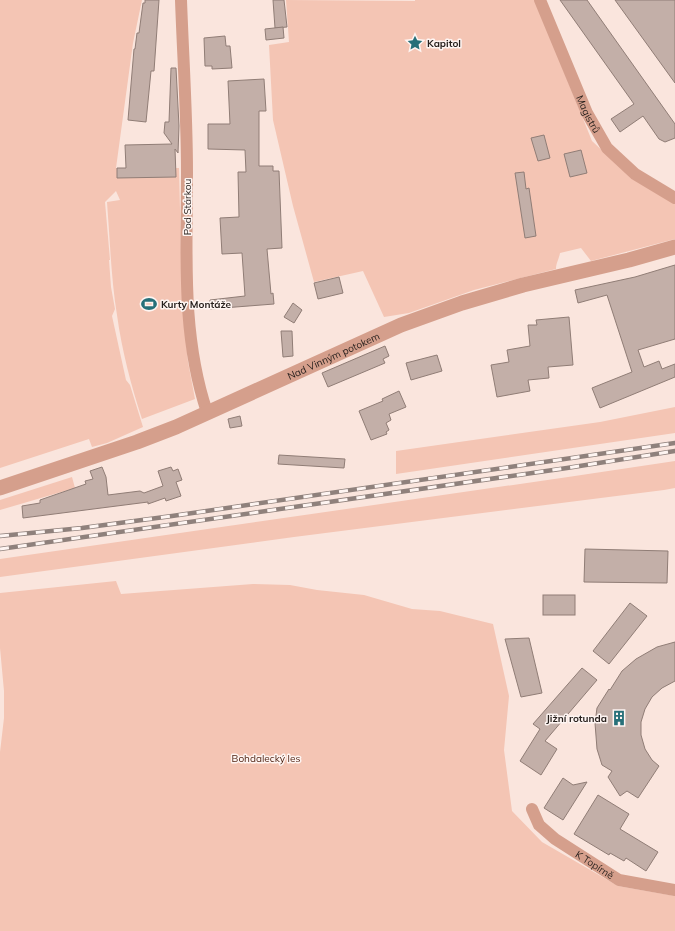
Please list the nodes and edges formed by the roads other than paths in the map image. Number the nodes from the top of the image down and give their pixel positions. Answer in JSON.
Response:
{"nodes":[{"id":1,"x":181,"y":0,"type":"edge"},
{"id":2,"x":540,"y":0,"type":"edge"},
{"id":3,"x":675,"y":198,"type":"edge"},
{"id":4,"x":675,"y":247,"type":"edge"},
{"id":5,"x":208,"y":412,"type":"junction"},
{"id":6,"x":0,"y":488,"type":"edge"},
{"id":7,"x":532,"y":809,"type":"dead end"},
{"id":8,"x":675,"y":890,"type":"edge"}],
"edges":[{"from":1,"to":5,"type":"street","name":"Pod Stárkou"},
{"from":2,"to":3,"type":"street","name":"Magistrů"},
{"from":4,"to":5,"type":"street","name":"Nad Vinným potokem"},
{"from":5,"to":6,"type":"street","name":"Nad Vinným potokem"},
{"from":7,"to":8,"type":"street","name":"K Topírně"}]}
